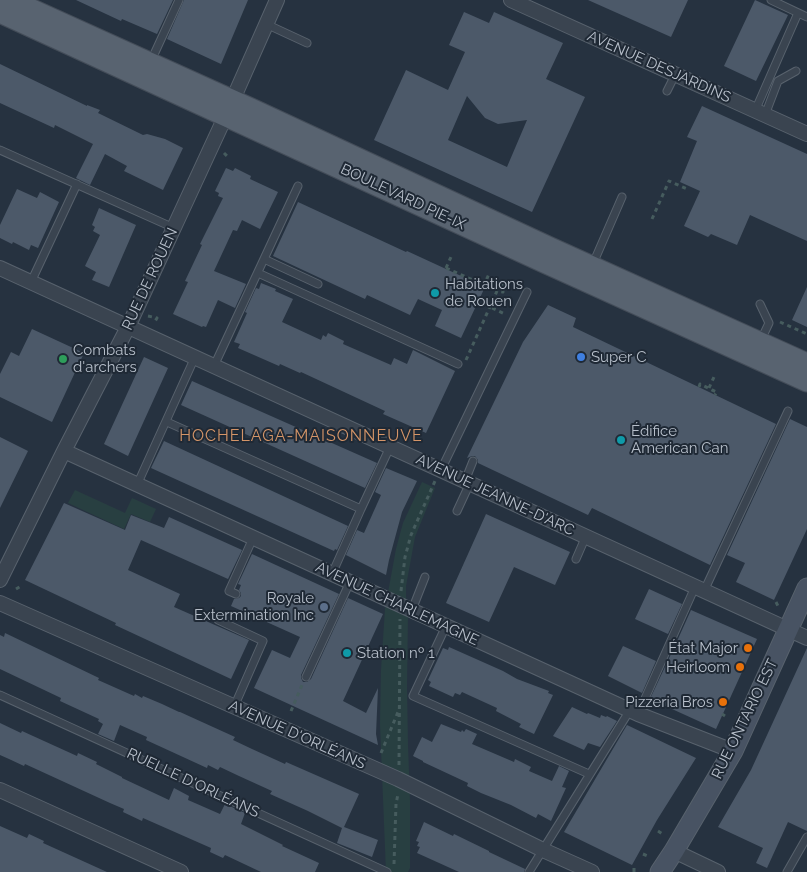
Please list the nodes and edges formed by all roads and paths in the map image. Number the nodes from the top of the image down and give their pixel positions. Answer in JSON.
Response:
{"nodes":[{"id":1,"x":179,"y":0,"type":"edge"},
{"id":2,"x":277,"y":0,"type":"edge"},
{"id":3,"x":511,"y":0,"type":"edge"},
{"id":4,"x":771,"y":0,"type":"edge"},
{"id":5,"x":23,"y":3,"type":"edge"},
{"id":6,"x":0,"y":12,"type":"edge"},
{"id":7,"x":798,"y":13,"type":"junction"},
{"id":8,"x":807,"y":17,"type":"edge"},
{"id":9,"x":266,"y":24,"type":"junction"},
{"id":10,"x":308,"y":43,"type":"dead end"},
{"id":11,"x":150,"y":64,"type":"junction"},
{"id":12,"x":796,"y":71,"type":"dead end"},
{"id":13,"x":675,"y":75,"type":"junction"},
{"id":14,"x":668,"y":91,"type":"dead end"},
{"id":15,"x":229,"y":108,"type":"junction"},
{"id":16,"x":760,"y":113,"type":"junction"},
{"id":17,"x":807,"y":134,"type":"edge"},
{"id":18,"x":0,"y":150,"type":"edge"},
{"id":19,"x":224,"y":153,"type":"dead end"},
{"id":20,"x":228,"y":157,"type":"dead end"},
{"id":21,"x":77,"y":184,"type":"junction"},
{"id":22,"x":298,"y":186,"type":"dead end"},
{"id":23,"x":687,"y":189,"type":"dead end"},
{"id":24,"x":622,"y":197,"type":"dead end"},
{"id":25,"x":652,"y":219,"type":"dead end"},
{"id":26,"x":174,"y":228,"type":"junction"},
{"id":27,"x":451,"y":257,"type":"dead end"},
{"id":28,"x":264,"y":259,"type":"junction"},
{"id":29,"x":592,"y":266,"type":"junction"},
{"id":30,"x":0,"y":268,"type":"edge"},
{"id":31,"x":258,"y":273,"type":"junction"},
{"id":32,"x":489,"y":274,"type":"dead end"},
{"id":33,"x":502,"y":280,"type":"dead end"},
{"id":34,"x":31,"y":282,"type":"junction"},
{"id":35,"x":318,"y":284,"type":"dead end"},
{"id":36,"x":526,"y":292,"type":"dead end"},
{"id":37,"x":494,"y":299,"type":"junction"},
{"id":38,"x":760,"y":304,"type":"dead end"},
{"id":39,"x":518,"y":310,"type":"junction"},
{"id":40,"x":144,"y":316,"type":"dead end"},
{"id":41,"x":157,"y":318,"type":"dead end"},
{"id":42,"x":780,"y":322,"type":"dead end"},
{"id":43,"x":128,"y":326,"type":"junction"},
{"id":44,"x":807,"y":334,"type":"edge"},
{"id":45,"x":760,"y":342,"type":"junction"},
{"id":46,"x":195,"y":357,"type":"junction"},
{"id":47,"x":458,"y":364,"type":"joint"},
{"id":48,"x":807,"y":364,"type":"edge"},
{"id":49,"x":214,"y":366,"type":"junction"},
{"id":50,"x":714,"y":377,"type":"dead end"},
{"id":51,"x":807,"y":381,"type":"edge"},
{"id":52,"x":699,"y":387,"type":"dead end"},
{"id":53,"x":788,"y":411,"type":"dead end"},
{"id":54,"x":167,"y":422,"type":"junction"},
{"id":55,"x":390,"y":447,"type":"junction"},
{"id":56,"x":64,"y":451,"type":"junction"},
{"id":57,"x":473,"y":461,"type":"dead end"},
{"id":58,"x":441,"y":470,"type":"junction"},
{"id":59,"x":468,"y":482,"type":"junction"},
{"id":60,"x":137,"y":485,"type":"junction"},
{"id":61,"x":432,"y":487,"type":"dead end"},
{"id":62,"x":361,"y":509,"type":"junction"},
{"id":63,"x":457,"y":511,"type":"dead end"},
{"id":64,"x":586,"y":536,"type":"junction"},
{"id":65,"x":253,"y":538,"type":"junction"},
{"id":66,"x":576,"y":559,"type":"dead end"},
{"id":67,"x":332,"y":574,"type":"junction"},
{"id":68,"x":424,"y":577,"type":"dead end"},
{"id":69,"x":0,"y":580,"type":"edge"},
{"id":70,"x":350,"y":582,"type":"junction"},
{"id":71,"x":21,"y":586,"type":"dead end"},
{"id":72,"x":807,"y":588,"type":"edge"},
{"id":73,"x":16,"y":589,"type":"dead end"},
{"id":74,"x":700,"y":589,"type":"junction"},
{"id":75,"x":236,"y":594,"type":"dead end"},
{"id":76,"x":401,"y":597,"type":"dead end"},
{"id":77,"x":0,"y":603,"type":"edge"},
{"id":78,"x":406,"y":614,"type":"junction"},
{"id":79,"x":218,"y":620,"type":"dead end"},
{"id":80,"x":446,"y":626,"type":"junction"},
{"id":81,"x":788,"y":629,"type":"junction"},
{"id":82,"x":807,"y":638,"type":"edge"},
{"id":83,"x":306,"y":677,"type":"joint"},
{"id":84,"x":0,"y":695,"type":"edge"},
{"id":85,"x":234,"y":706,"type":"junction"},
{"id":86,"x":400,"y":709,"type":"junction"},
{"id":87,"x":291,"y":711,"type":"dead end"},
{"id":88,"x":634,"y":712,"type":"junction"},
{"id":89,"x":733,"y":751,"type":"junction"},
{"id":90,"x":381,"y":753,"type":"dead end"},
{"id":91,"x":398,"y":771,"type":"dead end"},
{"id":92,"x":589,"y":774,"type":"junction"},
{"id":93,"x":0,"y":790,"type":"edge"},
{"id":94,"x":398,"y":794,"type":"dead end"},
{"id":95,"x":658,"y":831,"type":"dead end"},
{"id":96,"x":807,"y":838,"type":"edge"},
{"id":97,"x":670,"y":843,"type":"junction"},
{"id":98,"x":543,"y":850,"type":"junction"},
{"id":99,"x":643,"y":854,"type":"dead end"},
{"id":100,"x":656,"y":865,"type":"edge"},
{"id":101,"x":181,"y":872,"type":"edge"},
{"id":102,"x":386,"y":872,"type":"edge"},
{"id":103,"x":393,"y":872,"type":"edge"},
{"id":104,"x":529,"y":872,"type":"edge"},
{"id":105,"x":592,"y":872,"type":"edge"},
{"id":106,"x":718,"y":872,"type":"edge"},
{"id":107,"x":787,"y":872,"type":"edge"}],
"edges":[{"from":1,"to":11,"type":"lane"},
{"from":2,"to":9,"type":"street","name":"RUE DE ROUEN"},
{"from":3,"to":13,"type":"street","name":"AVENUE DESJARDINS"},
{"from":4,"to":7,"type":"lane"},
{"from":5,"to":11,"type":"main road","name":"BOULEVARD PIE-IX"},
{"from":6,"to":15,"type":"main road","name":"BOULEVARD PIE-IX"},
{"from":7,"to":8,"type":"lane"},
{"from":7,"to":16,"type":"lane"},
{"from":9,"to":10,"type":"lane"},
{"from":9,"to":15,"type":"street","name":"RUE DE ROUEN"},
{"from":11,"to":15,"type":"main road","name":"BOULEVARD PIE-IX"},
{"from":12,"to":16,"type":"lane"},
{"from":13,"to":14,"type":"lane"},
{"from":13,"to":16,"type":"street","name":"AVENUE DESJARDINS"},
{"from":15,"to":26,"type":"street","name":"RUE DE ROUEN"},
{"from":15,"to":29,"type":"main road","name":"BOULEVARD PIE-IX"},
{"from":15,"to":51,"type":"main road","name":"BOULEVARD PIE-IX"},
{"from":16,"to":17,"type":"street","name":"AVENUE DESJARDINS"},
{"from":18,"to":21,"type":"lane"},
{"from":19,"to":20,"type":"path"},
{"from":21,"to":26,"type":"lane"},
{"from":21,"to":34,"type":"lane"},
{"from":22,"to":28,"type":"lane"},
{"from":23,"to":25,"type":"path"},
{"from":24,"to":29,"type":"lane"},
{"from":26,"to":43,"type":"street","name":"RUE DE ROUEN"},
{"from":27,"to":32,"type":"path"},
{"from":28,"to":31,"type":"lane"},
{"from":28,"to":35,"type":"lane"},
{"from":29,"to":45,"type":"main road","name":"BOULEVARD PIE-IX"},
{"from":30,"to":34,"type":"street"},
{"from":31,"to":47,"type":"lane"},
{"from":31,"to":49,"type":"lane"},
{"from":33,"to":37,"type":"path"},
{"from":34,"to":43,"type":"street"},
{"from":36,"to":39,"type":"lane"},
{"from":37,"to":39,"type":"path"},
{"from":37,"to":47,"type":"path"},
{"from":38,"to":45,"type":"lane"},
{"from":39,"to":58,"type":"lane"},
{"from":40,"to":41,"type":"path"},
{"from":42,"to":44,"type":"path"},
{"from":43,"to":46,"type":"street","name":"AVENUE JEANNE-D'ARC"},
{"from":43,"to":56,"type":"street","name":"RUE DE ROUEN"},
{"from":45,"to":48,"type":"main road","name":"BOULEVARD PIE-IX"},
{"from":46,"to":49,"type":"street","name":"AVENUE JEANNE-D'ARC"},
{"from":46,"to":54,"type":"lane"},
{"from":49,"to":55,"type":"street","name":"AVENUE JEANNE-D'ARC"},
{"from":50,"to":52,"type":"path"},
{"from":53,"to":74,"type":"lane"},
{"from":54,"to":60,"type":"lane"},
{"from":54,"to":62,"type":"lane"},
{"from":55,"to":58,"type":"street","name":"AVENUE JEANNE-D'ARC"},
{"from":55,"to":62,"type":"lane"},
{"from":56,"to":60,"type":"street","name":"AVENUE CHARLEMAGNE"},
{"from":56,"to":69,"type":"street","name":"RUE DE ROUEN"},
{"from":57,"to":59,"type":"lane"},
{"from":58,"to":59,"type":"street","name":"AVENUE JEANNE-D'ARC"},
{"from":59,"to":63,"type":"lane"},
{"from":59,"to":64,"type":"street","name":"AVENUE JEANNE-D'ARC"},
{"from":60,"to":65,"type":"street","name":"AVENUE CHARLEMAGNE"},
{"from":61,"to":76,"type":"path"},
{"from":62,"to":67,"type":"lane"},
{"from":64,"to":66,"type":"lane"},
{"from":64,"to":74,"type":"street","name":"AVENUE JEANNE-D'ARC"},
{"from":65,"to":67,"type":"street","name":"AVENUE CHARLEMAGNE"},
{"from":65,"to":75,"type":"lane"},
{"from":67,"to":70,"type":"street","name":"AVENUE CHARLEMAGNE"},
{"from":68,"to":78,"type":"lane"},
{"from":70,"to":78,"type":"street","name":"AVENUE CHARLEMAGNE"},
{"from":70,"to":83,"type":"lane"},
{"from":71,"to":73,"type":"path"},
{"from":72,"to":81,"type":"main road","name":"RUE ONTARIO EST"},
{"from":74,"to":81,"type":"street","name":"AVENUE JEANNE-D'ARC"},
{"from":74,"to":88,"type":"lane"},
{"from":77,"to":85,"type":"street","name":"AVENUE D'ORLÉANS"},
{"from":78,"to":80,"type":"street","name":"AVENUE CHARLEMAGNE"},
{"from":78,"to":86,"type":"path"},
{"from":79,"to":85,"type":"lane"},
{"from":80,"to":88,"type":"street","name":"AVENUE CHARLEMAGNE"},
{"from":80,"to":92,"type":"lane"},
{"from":81,"to":82,"type":"street","name":"AVENUE JEANNE-D'ARC"},
{"from":81,"to":89,"type":"main road","name":"RUE ONTARIO EST"},
{"from":83,"to":87,"type":"path"},
{"from":84,"to":102,"type":"lane","name":"RUELLE D'ORLÉANS"},
{"from":85,"to":98,"type":"street","name":"AVENUE D'ORLÉANS"},
{"from":86,"to":90,"type":"path"},
{"from":86,"to":91,"type":"path"},
{"from":88,"to":89,"type":"street","name":"AVENUE CHARLEMAGNE"},
{"from":88,"to":92,"type":"lane"},
{"from":89,"to":97,"type":"main road","name":"RUE ONTARIO EST"},
{"from":92,"to":98,"type":"lane"},
{"from":93,"to":101,"type":"street"},
{"from":94,"to":103,"type":"path"},
{"from":95,"to":97,"type":"path"},
{"from":96,"to":107,"type":"lane"},
{"from":97,"to":100,"type":"main road","name":"RUE ONTARIO EST"},
{"from":97,"to":106,"type":"street"},
{"from":98,"to":104,"type":"lane"},
{"from":98,"to":105,"type":"street","name":"AVENUE D'ORLÉANS"},
{"from":99,"to":100,"type":"path"}]}
